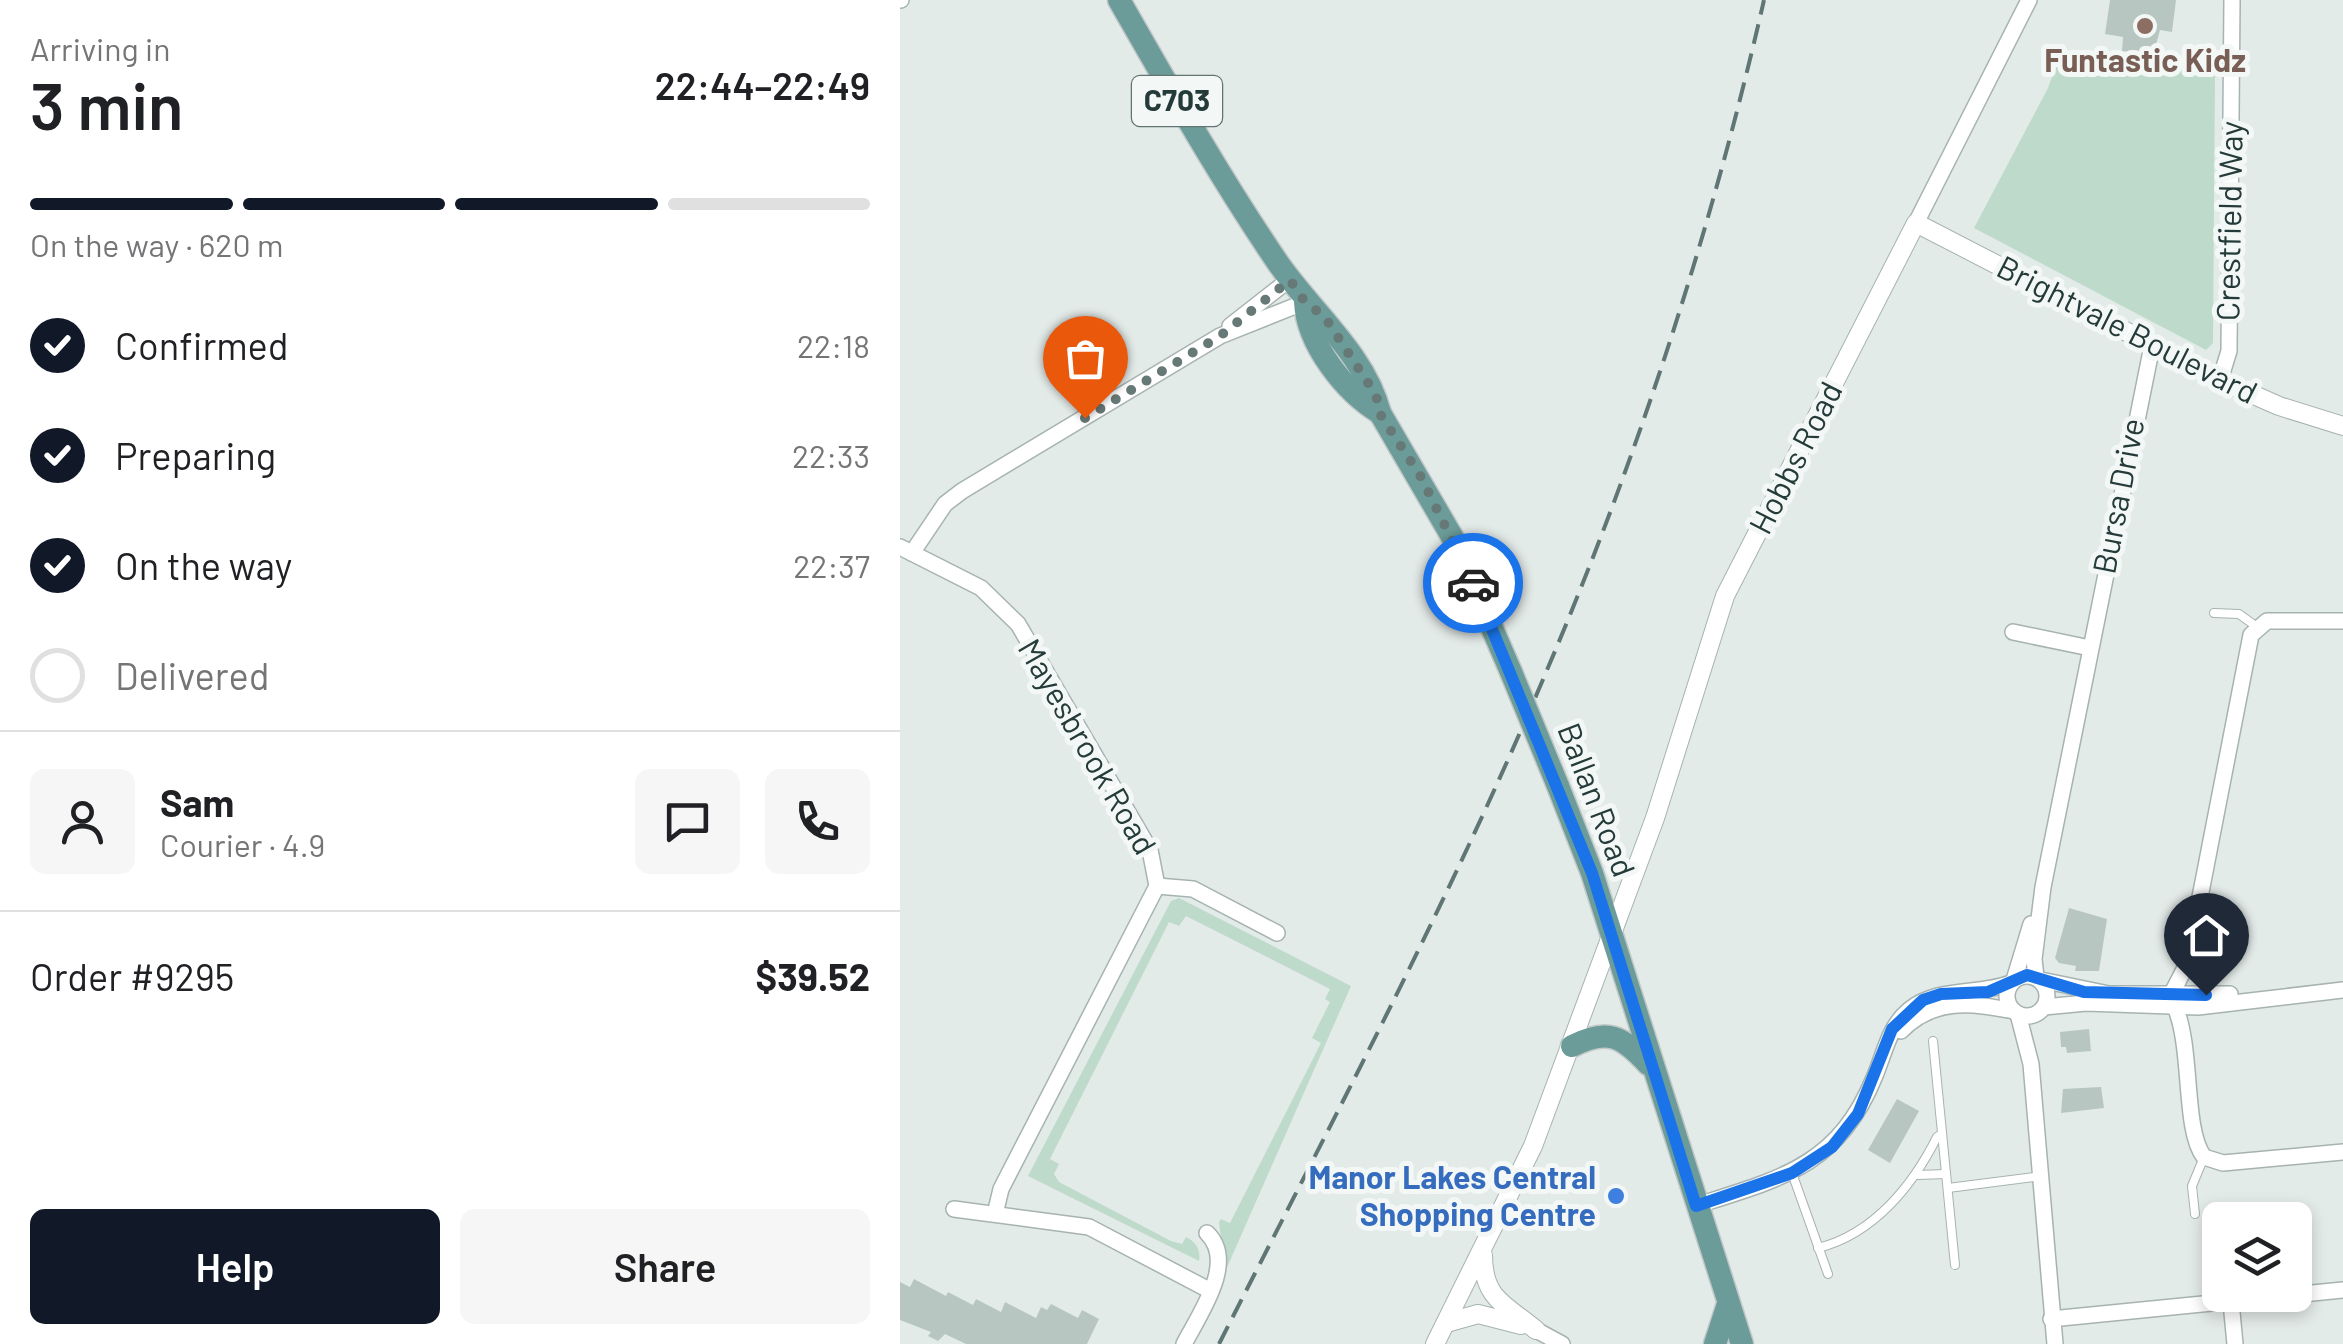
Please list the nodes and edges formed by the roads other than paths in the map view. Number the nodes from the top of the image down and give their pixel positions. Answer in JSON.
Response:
{"nodes":[{"id":1,"x":1119,"y":0,"type":"edge"},
{"id":2,"x":2029,"y":0,"type":"edge"},
{"id":3,"x":2232,"y":0,"type":"edge"},
{"id":4,"x":1916,"y":224,"type":"junction"},
{"id":5,"x":1290,"y":280,"type":"junction"},
{"id":6,"x":1305,"y":302,"type":"junction"},
{"id":7,"x":1220,"y":336,"type":"junction"},
{"id":8,"x":2152,"y":346,"type":"junction"},
{"id":9,"x":2220,"y":380,"type":"junction"},
{"id":10,"x":2343,"y":426,"type":"edge"},
{"id":11,"x":906,"y":550,"type":"edge"},
{"id":12,"x":2214,"y":613,"type":"dead end"},
{"id":13,"x":2343,"y":622,"type":"edge"},
{"id":14,"x":2257,"y":626,"type":"junction"},
{"id":15,"x":2013,"y":632,"type":"dead end"},
{"id":16,"x":2090,"y":648,"type":"junction"},
{"id":17,"x":1157,"y":886,"type":"junction"},
{"id":18,"x":2043,"y":887,"type":"junction"},
{"id":19,"x":1277,"y":933,"type":"dead end"},
{"id":20,"x":1612,"y":936,"type":"junction"},
{"id":21,"x":2187,"y":964,"type":"junction"},
{"id":22,"x":2038,"y":979,"type":"junction"},
{"id":23,"x":2013,"y":982,"type":"junction"},
{"id":24,"x":2343,"y":990,"type":"edge"},
{"id":25,"x":2173,"y":1001,"type":"junction"},
{"id":26,"x":2197,"y":1001,"type":"junction"},
{"id":27,"x":2043,"y":1008,"type":"junction"},
{"id":28,"x":2016,"y":1012,"type":"junction"},
{"id":29,"x":2187,"y":1038,"type":"junction"},
{"id":30,"x":1933,"y":1041,"type":"dead end"},
{"id":31,"x":1888,"y":1045,"type":"junction"},
{"id":32,"x":1572,"y":1046,"type":"junction"},
{"id":33,"x":2031,"y":1064,"type":"junction"},
{"id":34,"x":1654,"y":1070,"type":"junction"},
{"id":35,"x":1942,"y":1134,"type":"junction"},
{"id":36,"x":2343,"y":1152,"type":"edge"},
{"id":37,"x":2204,"y":1157,"type":"junction"},
{"id":38,"x":1792,"y":1173,"type":"junction"},
{"id":39,"x":1946,"y":1174,"type":"junction"},
{"id":40,"x":1918,"y":1175,"type":"junction"},
{"id":41,"x":2042,"y":1176,"type":"junction"},
{"id":42,"x":1948,"y":1188,"type":"junction"},
{"id":43,"x":1696,"y":1206,"type":"junction"},
{"id":44,"x":954,"y":1208,"type":"dead end"},
{"id":45,"x":995,"y":1214,"type":"junction"},
{"id":46,"x":2196,"y":1214,"type":"dead end"},
{"id":47,"x":1206,"y":1233,"type":"dead end"},
{"id":48,"x":1818,"y":1248,"type":"junction"},
{"id":49,"x":1483,"y":1252,"type":"junction"},
{"id":50,"x":1955,"y":1265,"type":"dead end"},
{"id":51,"x":1828,"y":1274,"type":"dead end"},
{"id":52,"x":1210,"y":1290,"type":"junction"},
{"id":53,"x":2343,"y":1290,"type":"edge"},
{"id":54,"x":2312,"y":1293,"type":"edge"},
{"id":55,"x":1728,"y":1304,"type":"junction"},
{"id":56,"x":2202,"y":1305,"type":"edge"},
{"id":57,"x":2231,"y":1312,"type":"edge"},
{"id":58,"x":2051,"y":1319,"type":"junction"},
{"id":59,"x":1446,"y":1323,"type":"junction"},
{"id":60,"x":1536,"y":1330,"type":"junction"},
{"id":61,"x":1184,"y":1344,"type":"edge"},
{"id":62,"x":1435,"y":1344,"type":"edge"},
{"id":63,"x":1562,"y":1344,"type":"edge"},
{"id":64,"x":1715,"y":1344,"type":"edge"},
{"id":65,"x":1742,"y":1344,"type":"edge"},
{"id":66,"x":2055,"y":1344,"type":"edge"},
{"id":67,"x":2234,"y":1344,"type":"edge"}],
"edges":[{"from":1,"to":5,"type":"main road","name":"Ballan Road","number":"C703"},
{"from":2,"to":4,"type":"street","name":"Hobbs Road"},
{"from":3,"to":9,"type":"street","name":"Crestfield Way"},
{"from":4,"to":8,"type":"street","name":"Brightvale Boulevard"},
{"from":4,"to":20,"type":"street","name":"Hobbs Road"},
{"from":5,"to":6,"type":"main road","name":"Ballan Road","number":"C703"},
{"from":5,"to":7,"type":"street"},
{"from":6,"to":7,"type":"street"},
{"from":6,"to":20,"type":"main road","name":"Ballan Road","number":"C703","bridge":true},
{"from":7,"to":11,"type":"street"},
{"from":8,"to":9,"type":"street","name":"Brightvale Boulevard"},
{"from":8,"to":16,"type":"street","name":"Bursa Drive"},
{"from":9,"to":10,"type":"street","name":"Brightvale Boulevard"},
{"from":11,"to":17,"type":"street","name":"Mayesbrook Road"},
{"from":12,"to":14,"type":"lane"},
{"from":13,"to":14,"type":"street"},
{"from":14,"to":21,"type":"street"},
{"from":15,"to":16,"type":"street"},
{"from":16,"to":18,"type":"street","name":"Bursa Drive"},
{"from":17,"to":19,"type":"street"},
{"from":17,"to":45,"type":"street","name":"Mayesbrook Road"},
{"from":18,"to":22,"type":"street","name":"Bursa Drive"},
{"from":18,"to":23,"type":"street","name":"Bursa Drive"},
{"from":20,"to":32,"type":"street","name":"Hobbs Road"},
{"from":20,"to":34,"type":"main road","name":"Ballan Road","number":"C703"},
{"from":21,"to":25,"type":"street"},
{"from":21,"to":26,"type":"street"},
{"from":22,"to":23,"type":"street"},
{"from":22,"to":25,"type":"street"},
{"from":22,"to":27,"type":"street"},
{"from":23,"to":28,"type":"street"},
{"from":23,"to":31,"type":"street"},
{"from":24,"to":26,"type":"street"},
{"from":25,"to":26,"type":"street"},
{"from":25,"to":27,"type":"street"},
{"from":25,"to":29,"type":"street"},
{"from":26,"to":29,"type":"street"},
{"from":27,"to":28,"type":"street"},
{"from":27,"to":33,"type":"street"},
{"from":28,"to":31,"type":"street"},
{"from":28,"to":33,"type":"street"},
{"from":29,"to":37,"type":"street"},
{"from":30,"to":35,"type":"lane"},
{"from":31,"to":38,"type":"street"},
{"from":32,"to":34,"type":"main road"},
{"from":32,"to":49,"type":"street","name":"Hobbs Road"},
{"from":33,"to":41,"type":"street"},
{"from":34,"to":43,"type":"main road","name":"Ballan Road","number":"C703"},
{"from":35,"to":39,"type":"lane"},
{"from":35,"to":40,"type":"lane"},
{"from":36,"to":37,"type":"street"},
{"from":37,"to":46,"type":"lane"},
{"from":38,"to":43,"type":"street"},
{"from":38,"to":48,"type":"lane"},
{"from":39,"to":40,"type":"lane"},
{"from":39,"to":42,"type":"lane"},
{"from":40,"to":48,"type":"lane"},
{"from":41,"to":42,"type":"lane"},
{"from":41,"to":58,"type":"street"},
{"from":42,"to":50,"type":"lane"},
{"from":43,"to":55,"type":"main road","name":"Ballan Road","number":"C703"},
{"from":44,"to":45,"type":"street"},
{"from":45,"to":52,"type":"street"},
{"from":47,"to":52,"type":"street"},
{"from":48,"to":51,"type":"lane"},
{"from":49,"to":59,"type":"street","name":"Hobbs Road"},
{"from":49,"to":60,"type":"street"},
{"from":52,"to":61,"type":"street"},
{"from":53,"to":54,"type":"street"},
{"from":55,"to":64,"type":"main road"},
{"from":55,"to":65,"type":"main road","name":"Ballan Road","number":"C703"},
{"from":56,"to":58,"type":"street"},
{"from":57,"to":67,"type":"street"},
{"from":58,"to":66,"type":"street"},
{"from":59,"to":60,"type":"street"},
{"from":59,"to":62,"type":"street","name":"Hobbs Road"},
{"from":60,"to":63,"type":"street"}]}
